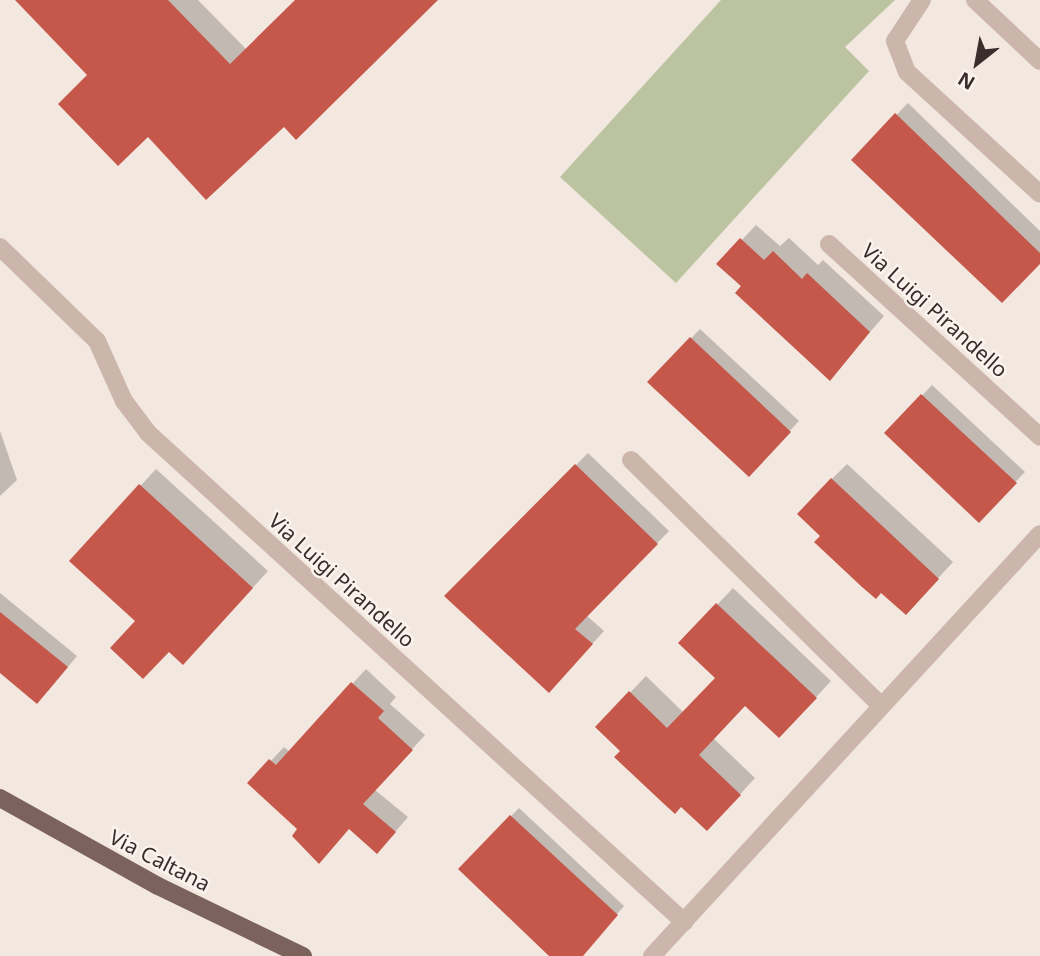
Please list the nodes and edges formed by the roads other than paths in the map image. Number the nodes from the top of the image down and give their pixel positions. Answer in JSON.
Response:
{"nodes":[{"id":1,"x":922,"y":0,"type":"edge"},
{"id":2,"x":975,"y":0,"type":"edge"},
{"id":3,"x":1040,"y":61,"type":"edge"},
{"id":4,"x":1040,"y":194,"type":"edge"},
{"id":5,"x":830,"y":244,"type":"dead end"},
{"id":6,"x":0,"y":247,"type":"edge"},
{"id":7,"x":1040,"y":437,"type":"edge"},
{"id":8,"x":631,"y":460,"type":"dead end"},
{"id":9,"x":1040,"y":534,"type":"edge"},
{"id":10,"x":881,"y":706,"type":"junction"},
{"id":11,"x":0,"y":798,"type":"edge"},
{"id":12,"x":684,"y":922,"type":"junction"},
{"id":13,"x":303,"y":956,"type":"edge"},
{"id":14,"x":652,"y":956,"type":"edge"}],
"edges":[{"from":1,"to":4,"type":"street"},
{"from":2,"to":3,"type":"street"},
{"from":5,"to":7,"type":"street","name":"Via Luigi Pirandello"},
{"from":6,"to":12,"type":"street","name":"Via Luigi Pirandello"},
{"from":8,"to":10,"type":"street"},
{"from":9,"to":10,"type":"street"},
{"from":10,"to":12,"type":"street"},
{"from":11,"to":13,"type":"main road","name":"Via Caltana"},
{"from":12,"to":14,"type":"street"}]}
